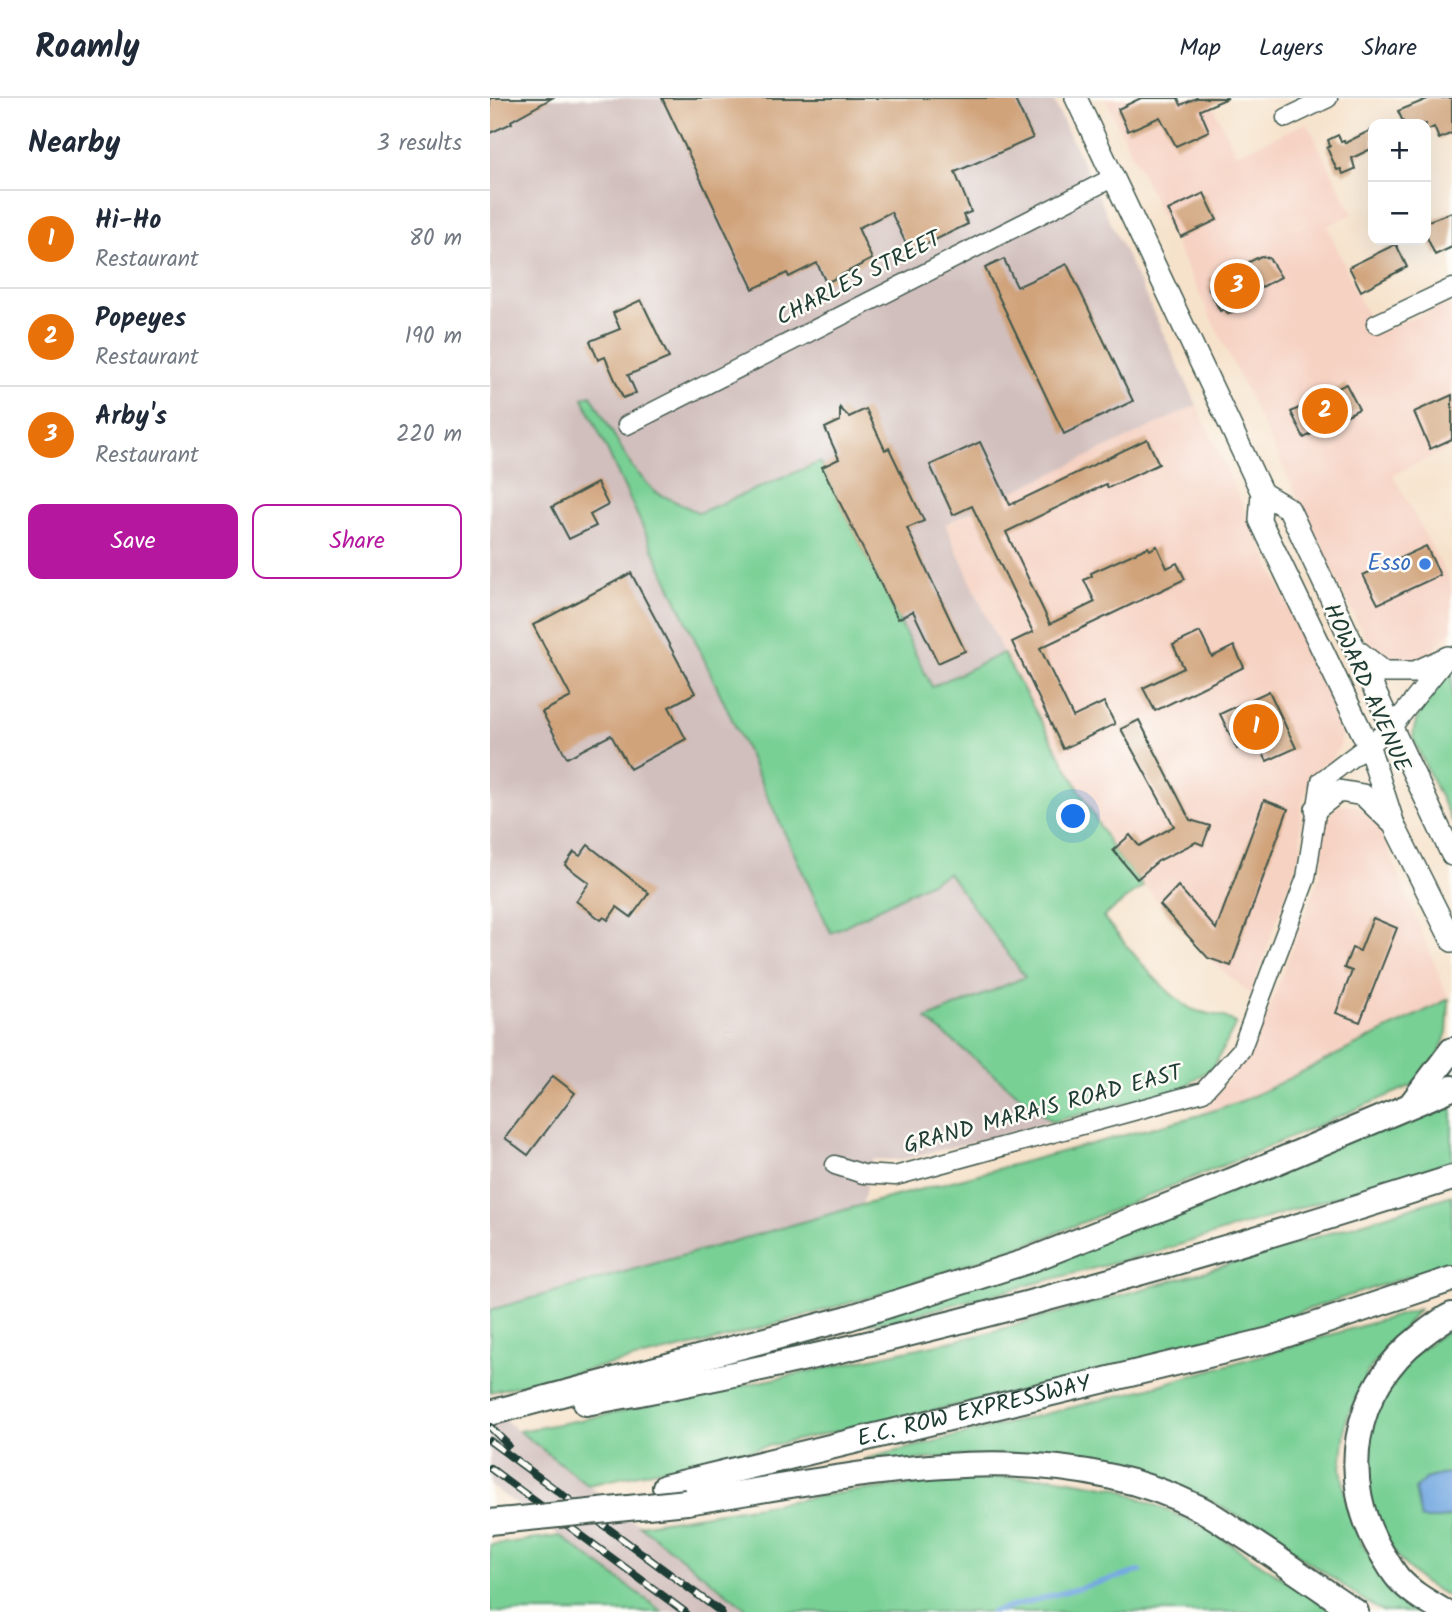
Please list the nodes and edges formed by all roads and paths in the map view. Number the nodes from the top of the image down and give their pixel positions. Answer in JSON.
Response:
{"nodes":[{"id":1,"x":1076,"y":98,"type":"edge"},
{"id":2,"x":1328,"y":98,"type":"edge"},
{"id":3,"x":1286,"y":118,"type":"dead end"},
{"id":4,"x":1114,"y":177,"type":"junction"},
{"id":5,"x":1452,"y":288,"type":"edge"},
{"id":6,"x":1376,"y":324,"type":"dead end"},
{"id":7,"x":627,"y":425,"type":"dead end"},
{"id":8,"x":1262,"y":493,"type":"junction"},
{"id":9,"x":1356,"y":649,"type":"junction"},
{"id":10,"x":1450,"y":654,"type":"edge"},
{"id":11,"x":1392,"y":727,"type":"junction"},
{"id":12,"x":1368,"y":747,"type":"junction"},
{"id":13,"x":1316,"y":809,"type":"junction"},
{"id":14,"x":1395,"y":825,"type":"junction"},
{"id":15,"x":1452,"y":855,"type":"edge"},
{"id":16,"x":1452,"y":941,"type":"edge"},
{"id":17,"x":1452,"y":1051,"type":"edge"},
{"id":18,"x":1452,"y":1088,"type":"edge"},
{"id":19,"x":1411,"y":1104,"type":"junction"},
{"id":20,"x":835,"y":1165,"type":"dead end"},
{"id":21,"x":1452,"y":1178,"type":"edge"},
{"id":22,"x":1452,"y":1279,"type":"edge"},
{"id":23,"x":1452,"y":1315,"type":"edge"},
{"id":24,"x":556,"y":1403,"type":"junction"},
{"id":25,"x":490,"y":1415,"type":"edge"},
{"id":26,"x":490,"y":1522,"type":"edge"},
{"id":27,"x":1356,"y":1612,"type":"edge"},
{"id":28,"x":1445,"y":1612,"type":"edge"}],
"edges":[{"from":1,"to":4,"type":"main road","name":"HOWARD AVENUE"},
{"from":2,"to":3,"type":"street"},
{"from":4,"to":7,"type":"street","name":"CHARLES STREET"},
{"from":4,"to":8,"type":"main road","name":"HOWARD AVENUE"},
{"from":5,"to":6,"type":"street"},
{"from":8,"to":9,"type":"main road","name":"HOWARD AVENUE"},
{"from":8,"to":12,"type":"main road","name":"HOWARD AVENUE"},
{"from":9,"to":10,"type":"main road"},
{"from":9,"to":11,"type":"main road","name":"HOWARD AVENUE"},
{"from":10,"to":11,"type":"street","name":"GRAND MARAIS ROAD EAST"},
{"from":11,"to":12,"type":"street","name":"GRAND MARAIS ROAD EAST"},
{"from":11,"to":15,"type":"main road","name":"HOWARD AVENUE"},
{"from":12,"to":13,"type":"street","name":"GRAND MARAIS ROAD EAST"},
{"from":12,"to":14,"type":"main road","name":"HOWARD AVENUE"},
{"from":13,"to":14,"type":"main road"},
{"from":13,"to":20,"type":"street","name":"GRAND MARAIS ROAD EAST"},
{"from":14,"to":16,"type":"main road","name":"HOWARD AVENUE"},
{"from":17,"to":19,"type":"highway"},
{"from":18,"to":19,"type":"highway"},
{"from":19,"to":24,"type":"highway"},
{"from":21,"to":24,"type":"highway"},
{"from":22,"to":26,"type":"highway","name":"E.C. ROW EXPRESSWAY","bridge":true},
{"from":23,"to":28,"type":"highway"},
{"from":24,"to":25,"type":"highway"},
{"from":26,"to":27,"type":"highway","bridge":true}]}
